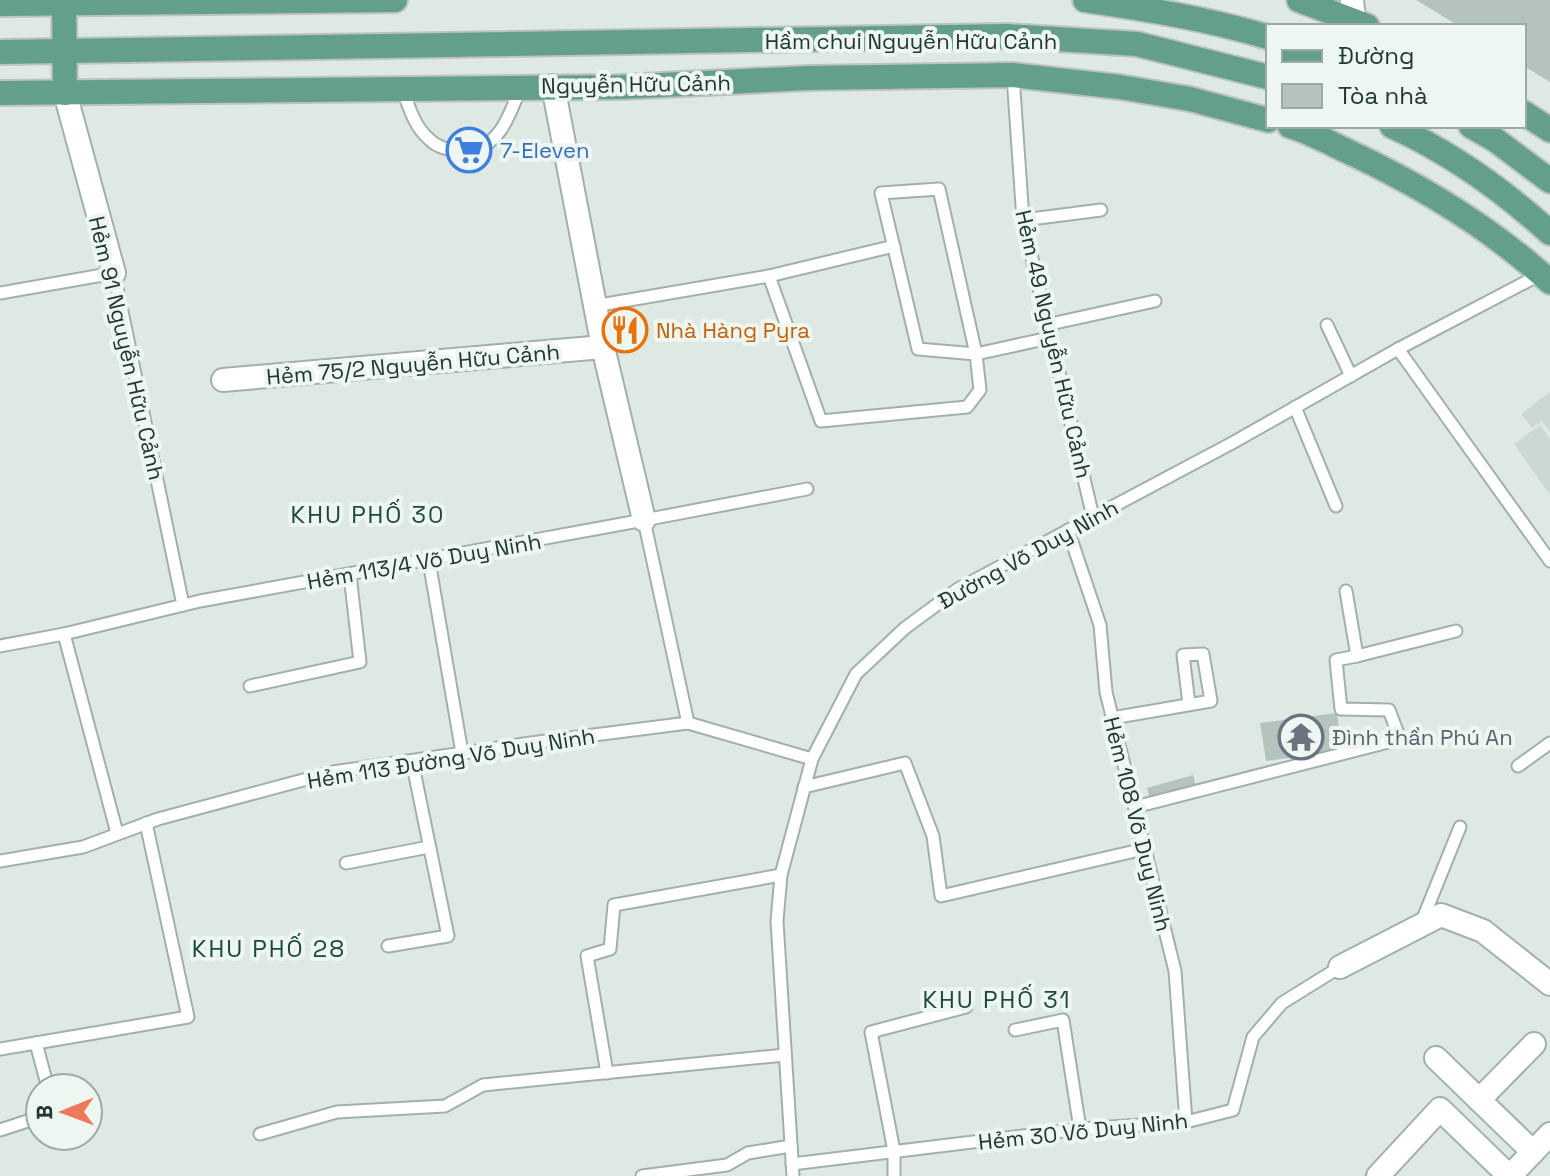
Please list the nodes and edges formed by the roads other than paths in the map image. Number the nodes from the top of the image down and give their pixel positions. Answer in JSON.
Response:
{"nodes":[{"id":1,"x":395,"y":0,"type":"edge"},
{"id":2,"x":1085,"y":0,"type":"edge"},
{"id":3,"x":1299,"y":0,"type":"edge"},
{"id":4,"x":64,"y":2,"type":"edge"},
{"id":5,"x":0,"y":4,"type":"edge"},
{"id":6,"x":1358,"y":15,"type":"edge"},
{"id":7,"x":1266,"y":36,"type":"edge"},
{"id":8,"x":933,"y":38,"type":"junction"},
{"id":9,"x":742,"y":42,"type":"joint"},
{"id":10,"x":64,"y":51,"type":"junction"},
{"id":11,"x":0,"y":52,"type":"edge"},
{"id":12,"x":1013,"y":75,"type":"junction"},
{"id":13,"x":1266,"y":76,"type":"edge"},
{"id":14,"x":934,"y":77,"type":"junction"},
{"id":15,"x":520,"y":86,"type":"junction"},
{"id":16,"x":553,"y":86,"type":"junction"},
{"id":17,"x":402,"y":89,"type":"junction"},
{"id":18,"x":0,"y":93,"type":"edge"},
{"id":19,"x":65,"y":93,"type":"junction"},
{"id":20,"x":1526,"y":114,"type":"edge"},
{"id":21,"x":1266,"y":119,"type":"edge"},
{"id":22,"x":1295,"y":128,"type":"edge"},
{"id":23,"x":1395,"y":128,"type":"edge"},
{"id":24,"x":1475,"y":128,"type":"edge"},
{"id":25,"x":1550,"y":130,"type":"edge"},
{"id":26,"x":1550,"y":181,"type":"edge"},
{"id":27,"x":1101,"y":210,"type":"dead end"},
{"id":28,"x":1023,"y":220,"type":"junction"},
{"id":29,"x":1550,"y":233,"type":"edge"},
{"id":30,"x":894,"y":246,"type":"junction"},
{"id":31,"x":114,"y":273,"type":"junction"},
{"id":32,"x":769,"y":276,"type":"junction"},
{"id":33,"x":1545,"y":278,"type":"edge"},
{"id":34,"x":0,"y":293,"type":"edge"},
{"id":35,"x":1155,"y":301,"type":"dead end"},
{"id":36,"x":594,"y":306,"type":"junction"},
{"id":37,"x":1046,"y":325,"type":"junction"},
{"id":38,"x":1327,"y":325,"type":"dead end"},
{"id":39,"x":1049,"y":338,"type":"junction"},
{"id":40,"x":603,"y":347,"type":"junction"},
{"id":41,"x":1398,"y":349,"type":"junction"},
{"id":42,"x":976,"y":354,"type":"junction"},
{"id":43,"x":1351,"y":376,"type":"junction"},
{"id":44,"x":223,"y":380,"type":"dead end"},
{"id":45,"x":1295,"y":407,"type":"junction"},
{"id":46,"x":807,"y":489,"type":"dead end"},
{"id":47,"x":1336,"y":506,"type":"dead end"},
{"id":48,"x":1093,"y":517,"type":"junction"},
{"id":49,"x":644,"y":520,"type":"junction"},
{"id":50,"x":1068,"y":530,"type":"junction"},
{"id":51,"x":429,"y":561,"type":"junction"},
{"id":52,"x":1550,"y":561,"type":"edge"},
{"id":53,"x":350,"y":575,"type":"junction"},
{"id":54,"x":1346,"y":591,"type":"dead end"},
{"id":55,"x":183,"y":605,"type":"junction"},
{"id":56,"x":1456,"y":631,"type":"dead end"},
{"id":57,"x":64,"y":634,"type":"junction"},
{"id":58,"x":0,"y":646,"type":"edge"},
{"id":59,"x":1357,"y":656,"type":"junction"},
{"id":60,"x":250,"y":686,"type":"dead end"},
{"id":61,"x":1189,"y":704,"type":"junction"},
{"id":62,"x":1112,"y":718,"type":"junction"},
{"id":63,"x":688,"y":723,"type":"junction"},
{"id":64,"x":1550,"y":743,"type":"edge"},
{"id":65,"x":462,"y":753,"type":"junction"},
{"id":66,"x":812,"y":759,"type":"junction"},
{"id":67,"x":412,"y":761,"type":"junction"},
{"id":68,"x":1518,"y":766,"type":"dead end"},
{"id":69,"x":804,"y":787,"type":"junction"},
{"id":70,"x":1135,"y":807,"type":"junction"},
{"id":71,"x":146,"y":823,"type":"junction"},
{"id":72,"x":1460,"y":827,"type":"dead end"},
{"id":73,"x":117,"y":833,"type":"junction"},
{"id":74,"x":429,"y":847,"type":"junction"},
{"id":75,"x":1144,"y":849,"type":"junction"},
{"id":76,"x":0,"y":861,"type":"edge"},
{"id":77,"x":346,"y":863,"type":"dead end"},
{"id":78,"x":781,"y":875,"type":"junction"},
{"id":79,"x":1421,"y":925,"type":"junction"},
{"id":80,"x":388,"y":946,"type":"dead end"},
{"id":81,"x":1340,"y":967,"type":"joint"},
{"id":82,"x":1550,"y":984,"type":"edge"},
{"id":83,"x":966,"y":1007,"type":"dead end"},
{"id":84,"x":1015,"y":1030,"type":"dead end"},
{"id":85,"x":36,"y":1043,"type":"junction"},
{"id":86,"x":1534,"y":1044,"type":"dead end"},
{"id":87,"x":0,"y":1049,"type":"edge"},
{"id":88,"x":785,"y":1055,"type":"junction"},
{"id":89,"x":1436,"y":1058,"type":"dead end"},
{"id":90,"x":44,"y":1072,"type":"edge"},
{"id":91,"x":607,"y":1073,"type":"junction"},
{"id":92,"x":1479,"y":1100,"type":"junction"},
{"id":93,"x":24,"y":1122,"type":"edge"},
{"id":94,"x":1186,"y":1122,"type":"junction"},
{"id":95,"x":1080,"y":1129,"type":"junction"},
{"id":96,"x":0,"y":1130,"type":"edge"},
{"id":97,"x":260,"y":1134,"type":"dead end"},
{"id":98,"x":1550,"y":1134,"type":"edge"},
{"id":99,"x":791,"y":1146,"type":"junction"},
{"id":100,"x":894,"y":1151,"type":"junction"},
{"id":101,"x":1533,"y":1152,"type":"junction"},
{"id":102,"x":792,"y":1170,"type":"edge"},
{"id":103,"x":642,"y":1176,"type":"edge"},
{"id":104,"x":894,"y":1176,"type":"edge"},
{"id":105,"x":1378,"y":1176,"type":"edge"},
{"id":106,"x":1510,"y":1176,"type":"edge"}],
"edges":[{"from":1,"to":4,"type":"main road"},
{"from":2,"to":7,"type":"main road"},
{"from":3,"to":6,"type":"main road"},
{"from":4,"to":5,"type":"main road"},
{"from":4,"to":10,"type":"main road"},
{"from":8,"to":9,"type":"main road","name":"Hầm chui Nguyễn Hữu Cảnh"},
{"from":8,"to":13,"type":"main road","name":"Hầm chui Nguyễn Hữu Cảnh"},
{"from":8,"to":14,"type":"main road"},
{"from":9,"to":10,"type":"main road","name":"Nguyễn Hữu Cảnh"},
{"from":10,"to":11,"type":"main road","name":"Nguyễn Hữu Cảnh"},
{"from":10,"to":19,"type":"main road"},
{"from":12,"to":14,"type":"main road","name":"Nguyễn Hữu Cảnh"},
{"from":12,"to":21,"type":"main road","name":"Nguyễn Hữu Cảnh"},
{"from":12,"to":28,"type":"lane","name":"Hẻm 49 Nguyễn Hữu Cảnh"},
{"from":14,"to":16,"type":"main road","name":"Nguyễn Hữu Cảnh"},
{"from":15,"to":16,"type":"main road","name":"Nguyễn Hữu Cảnh"},
{"from":15,"to":17,"type":"main road","name":"Nguyễn Hữu Cảnh"},
{"from":15,"to":17,"type":"lane"},
{"from":16,"to":36,"type":"street"},
{"from":17,"to":19,"type":"main road","name":"Nguyễn Hữu Cảnh"},
{"from":18,"to":19,"type":"main road","name":"Nguyễn Hữu Cảnh"},
{"from":19,"to":31,"type":"street","name":"Hẻm 91 Nguyễn Hữu Cảnh"},
{"from":20,"to":25,"type":"main road"},
{"from":22,"to":33,"type":"main road"},
{"from":23,"to":29,"type":"main road"},
{"from":24,"to":26,"type":"main road"},
{"from":27,"to":28,"type":"lane"},
{"from":28,"to":37,"type":"lane","name":"Hẻm 49 Nguyễn Hữu Cảnh"},
{"from":30,"to":32,"type":"lane"},
{"from":30,"to":42,"type":"lane"},
{"from":30,"to":42,"type":"lane"},
{"from":31,"to":34,"type":"lane"},
{"from":31,"to":55,"type":"lane","name":"Hẻm 91 Nguyễn Hữu Cảnh"},
{"from":32,"to":36,"type":"lane"},
{"from":32,"to":42,"type":"lane"},
{"from":33,"to":41,"type":"lane","name":"Đường Võ Duy Ninh"},
{"from":35,"to":37,"type":"lane"},
{"from":36,"to":40,"type":"street"},
{"from":37,"to":39,"type":"lane","name":"Hẻm 49 Nguyễn Hữu Cảnh"},
{"from":38,"to":43,"type":"lane"},
{"from":39,"to":42,"type":"lane"},
{"from":39,"to":48,"type":"lane","name":"Hẻm 49 Nguyễn Hữu Cảnh"},
{"from":40,"to":44,"type":"street","name":"Hẻm 75/2 Nguyễn Hữu Cảnh"},
{"from":40,"to":49,"type":"street"},
{"from":41,"to":43,"type":"lane","name":"Đường Võ Duy Ninh"},
{"from":41,"to":52,"type":"lane"},
{"from":43,"to":45,"type":"lane","name":"Đường Võ Duy Ninh"},
{"from":45,"to":47,"type":"lane"},
{"from":45,"to":48,"type":"lane","name":"Đường Võ Duy Ninh"},
{"from":46,"to":49,"type":"lane","name":"Hẻm 113/4 Võ Duy Ninh"},
{"from":48,"to":50,"type":"lane","name":"Đường Võ Duy Ninh"},
{"from":49,"to":51,"type":"lane","name":"Hẻm 113/4 Võ Duy Ninh"},
{"from":49,"to":63,"type":"lane"},
{"from":50,"to":62,"type":"lane","name":"Hẻm 108 Võ Duy Ninh"},
{"from":50,"to":66,"type":"lane","name":"Đường Võ Duy Ninh"},
{"from":51,"to":53,"type":"lane","name":"Hẻm 113/4 Võ Duy Ninh"},
{"from":51,"to":65,"type":"lane"},
{"from":53,"to":55,"type":"lane","name":"Hẻm 113/4 Võ Duy Ninh"},
{"from":53,"to":60,"type":"lane"},
{"from":54,"to":59,"type":"lane"},
{"from":55,"to":57,"type":"lane","name":"Hẻm 113/4 Võ Duy Ninh"},
{"from":56,"to":59,"type":"lane"},
{"from":57,"to":58,"type":"lane","name":"Hẻm 113/4 Võ Duy Ninh"},
{"from":57,"to":73,"type":"lane"},
{"from":59,"to":70,"type":"lane"},
{"from":61,"to":61,"type":"lane"},
{"from":61,"to":62,"type":"lane"},
{"from":62,"to":70,"type":"lane","name":"Hẻm 108 Võ Duy Ninh"},
{"from":63,"to":65,"type":"lane","name":"Hẻm 113 Đường Võ Duy Ninh"},
{"from":63,"to":66,"type":"lane","name":"Hẻm 113 Đường Võ Duy Ninh"},
{"from":64,"to":68,"type":"lane"},
{"from":65,"to":67,"type":"lane","name":"Hẻm 113 Đường Võ Duy Ninh"},
{"from":66,"to":69,"type":"lane","name":"Đường Võ Duy Ninh"},
{"from":67,"to":71,"type":"lane","name":"Hẻm 113 Đường Võ Duy Ninh"},
{"from":67,"to":74,"type":"lane"},
{"from":69,"to":75,"type":"lane"},
{"from":69,"to":78,"type":"lane","name":"Đường Võ Duy Ninh"},
{"from":70,"to":75,"type":"lane","name":"Hẻm 108 Võ Duy Ninh"},
{"from":71,"to":73,"type":"lane","name":"Hẻm 113 Đường Võ Duy Ninh"},
{"from":71,"to":85,"type":"lane"},
{"from":72,"to":79,"type":"lane"},
{"from":73,"to":76,"type":"lane","name":"Hẻm 113 Đường Võ Duy Ninh"},
{"from":74,"to":77,"type":"lane"},
{"from":74,"to":80,"type":"lane"},
{"from":75,"to":94,"type":"lane","name":"Hẻm 108 Võ Duy Ninh"},
{"from":78,"to":88,"type":"lane","name":"Đường Võ Duy Ninh"},
{"from":78,"to":91,"type":"lane"},
{"from":79,"to":81,"type":"street"},
{"from":79,"to":82,"type":"street"},
{"from":81,"to":94,"type":"lane","name":"Hẻm 30 Võ Duy Ninh"},
{"from":83,"to":100,"type":"lane"},
{"from":84,"to":95,"type":"lane"},
{"from":85,"to":87,"type":"lane"},
{"from":85,"to":90,"type":"lane"},
{"from":86,"to":92,"type":"street"},
{"from":88,"to":91,"type":"lane"},
{"from":88,"to":99,"type":"lane","name":"Đường Võ Duy Ninh"},
{"from":89,"to":92,"type":"street"},
{"from":91,"to":97,"type":"lane"},
{"from":92,"to":101,"type":"street"},
{"from":93,"to":96,"type":"lane"},
{"from":94,"to":95,"type":"lane","name":"Hẻm 30 Võ Duy Ninh"},
{"from":95,"to":100,"type":"lane","name":"Hẻm 30 Võ Duy Ninh"},
{"from":98,"to":101,"type":"street"},
{"from":99,"to":102,"type":"lane","name":"Đường Võ Duy Ninh"},
{"from":99,"to":103,"type":"lane"},
{"from":100,"to":102,"type":"lane","name":"Hẻm 30 Võ Duy Ninh"},
{"from":100,"to":104,"type":"lane"},
{"from":101,"to":106,"type":"street"},
{"from":105,"to":106,"type":"street"}]}
